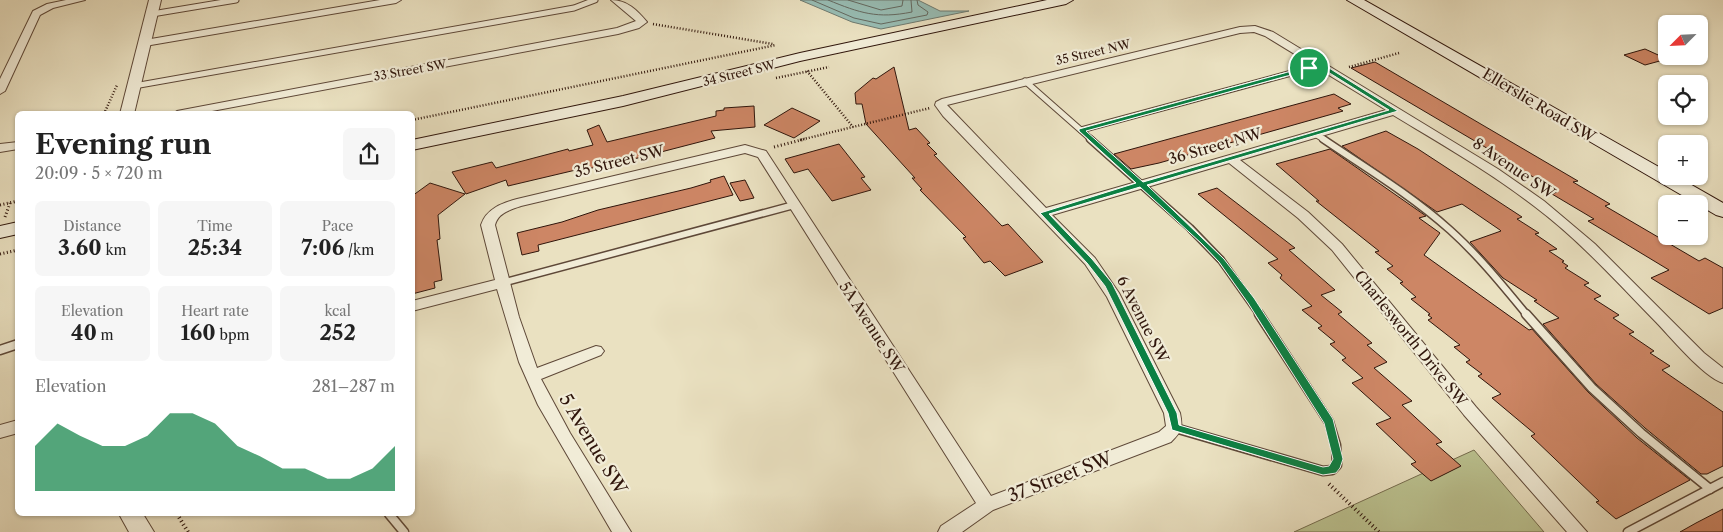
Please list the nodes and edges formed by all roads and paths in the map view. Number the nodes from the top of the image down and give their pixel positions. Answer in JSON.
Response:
{"nodes":[{"id":1,"x":80,"y":0,"type":"edge"},
{"id":2,"x":155,"y":0,"type":"edge"},
{"id":3,"x":236,"y":0,"type":"edge"},
{"id":4,"x":396,"y":0,"type":"edge"},
{"id":5,"x":595,"y":0,"type":"edge"},
{"id":6,"x":616,"y":0,"type":"edge"},
{"id":7,"x":1066,"y":0,"type":"edge"},
{"id":8,"x":1354,"y":0,"type":"edge"},
{"id":9,"x":152,"y":14,"type":"junction"},
{"id":10,"x":642,"y":22,"type":"junction"},
{"id":11,"x":1255,"y":29,"type":"joint"},
{"id":12,"x":145,"y":43,"type":"junction"},
{"id":13,"x":1398,"y":53,"type":"dead end"},
{"id":14,"x":1326,"y":69,"type":"junction"},
{"id":15,"x":807,"y":72,"type":"dead end"},
{"id":16,"x":1025,"y":81,"type":"junction"},
{"id":17,"x":134,"y":86,"type":"junction"},
{"id":18,"x":0,"y":91,"type":"edge"},
{"id":19,"x":941,"y":105,"type":"junction"},
{"id":20,"x":128,"y":111,"type":"edge"},
{"id":21,"x":193,"y":111,"type":"edge"},
{"id":22,"x":1395,"y":111,"type":"junction"},
{"id":23,"x":415,"y":119,"type":"edge"},
{"id":24,"x":853,"y":127,"type":"junction"},
{"id":25,"x":1081,"y":130,"type":"junction"},
{"id":26,"x":1315,"y":134,"type":"junction"},
{"id":27,"x":415,"y":144,"type":"edge"},
{"id":28,"x":15,"y":145,"type":"edge"},
{"id":29,"x":0,"y":148,"type":"edge"},
{"id":30,"x":756,"y":151,"type":"junction"},
{"id":31,"x":1232,"y":159,"type":"junction"},
{"id":32,"x":1142,"y":184,"type":"junction"},
{"id":33,"x":15,"y":202,"type":"edge"},
{"id":34,"x":0,"y":205,"type":"edge"},
{"id":35,"x":794,"y":205,"type":"junction"},
{"id":36,"x":1723,"y":211,"type":"edge"},
{"id":37,"x":1044,"y":213,"type":"junction"},
{"id":38,"x":492,"y":215,"type":"joint"},
{"id":39,"x":15,"y":229,"type":"edge"},
{"id":40,"x":0,"y":232,"type":"edge"},
{"id":41,"x":15,"y":251,"type":"edge"},
{"id":42,"x":0,"y":254,"type":"edge"},
{"id":43,"x":502,"y":283,"type":"junction"},
{"id":44,"x":415,"y":305,"type":"edge"},
{"id":45,"x":15,"y":345,"type":"edge"},
{"id":46,"x":0,"y":350,"type":"edge"},
{"id":47,"x":596,"y":351,"type":"dead end"},
{"id":48,"x":532,"y":376,"type":"junction"},
{"id":49,"x":1723,"y":377,"type":"edge"},
{"id":50,"x":15,"y":427,"type":"edge"},
{"id":51,"x":1175,"y":428,"type":"junction"},
{"id":52,"x":0,"y":432,"type":"edge"},
{"id":53,"x":1723,"y":482,"type":"edge"},
{"id":54,"x":1710,"y":489,"type":"junction"},
{"id":55,"x":986,"y":505,"type":"junction"},
{"id":56,"x":131,"y":516,"type":"edge"},
{"id":57,"x":178,"y":516,"type":"edge"},
{"id":58,"x":391,"y":516,"type":"edge"},
{"id":59,"x":142,"y":532,"type":"edge"},
{"id":60,"x":188,"y":532,"type":"edge"},
{"id":61,"x":404,"y":532,"type":"edge"},
{"id":62,"x":622,"y":532,"type":"edge"},
{"id":63,"x":947,"y":532,"type":"edge"},
{"id":64,"x":1578,"y":532,"type":"edge"},
{"id":65,"x":1628,"y":532,"type":"edge"}],
"edges":[{"from":1,"to":18,"type":"street"},
{"from":2,"to":9,"type":"street"},
{"from":3,"to":9,"type":"lane"},
{"from":4,"to":12,"type":"street"},
{"from":5,"to":17,"type":"lane"},
{"from":6,"to":10,"type":"street"},
{"from":7,"to":27,"type":"main road","name":"34 Street SW"},
{"from":8,"to":36,"type":"main road","name":"Ellerslie Road SW"},
{"from":9,"to":12,"type":"street"},
{"from":10,"to":21,"type":"street","name":"33 Street SW"},
{"from":10,"to":23,"type":"path"},
{"from":11,"to":14,"type":"street","name":"8 Avenue SW"},
{"from":11,"to":16,"type":"street","name":"35 Street NW"},
{"from":12,"to":17,"type":"street"},
{"from":13,"to":14,"type":"path"},
{"from":14,"to":22,"type":"street","name":"8 Avenue SW"},
{"from":14,"to":25,"type":"lane"},
{"from":15,"to":24,"type":"path"},
{"from":16,"to":19,"type":"street","name":"35 Street NW"},
{"from":16,"to":25,"type":"lane"},
{"from":17,"to":20,"type":"street"},
{"from":19,"to":24,"type":"path"},
{"from":19,"to":37,"type":"street","name":"6 Avenue SW"},
{"from":22,"to":26,"type":"street","name":"36 Street NW"},
{"from":22,"to":49,"type":"street","name":"8 Avenue SW"},
{"from":24,"to":30,"type":"path"},
{"from":25,"to":32,"type":"lane"},
{"from":26,"to":31,"type":"street","name":"36 Street NW"},
{"from":26,"to":54,"type":"lane"},
{"from":28,"to":29,"type":"street"},
{"from":30,"to":35,"type":"street","name":"5A Avenue SW"},
{"from":30,"to":38,"type":"street","name":"35 Street SW"},
{"from":31,"to":32,"type":"street","name":"36 Street NW"},
{"from":31,"to":64,"type":"street","name":"Charlesworth Drive SW"},
{"from":32,"to":37,"type":"street","name":"36 Street NW"},
{"from":32,"to":51,"type":"lane"},
{"from":33,"to":34,"type":"path"},
{"from":35,"to":43,"type":"lane"},
{"from":35,"to":55,"type":"street","name":"5A Avenue SW"},
{"from":37,"to":51,"type":"street","name":"6 Avenue SW"},
{"from":38,"to":43,"type":"street","name":"5 Avenue SW"},
{"from":39,"to":40,"type":"main road"},
{"from":41,"to":42,"type":"path"},
{"from":43,"to":44,"type":"street"},
{"from":43,"to":48,"type":"street","name":"5 Avenue SW"},
{"from":45,"to":46,"type":"lane"},
{"from":47,"to":48,"type":"street"},
{"from":48,"to":62,"type":"street","name":"5 Avenue SW"},
{"from":50,"to":52,"type":"street"},
{"from":51,"to":55,"type":"street","name":"37 Street SW"},
{"from":53,"to":54,"type":"lane"},
{"from":54,"to":65,"type":"lane"},
{"from":55,"to":63,"type":"street","name":"37 Street SW"},
{"from":56,"to":59,"type":"street"},
{"from":57,"to":60,"type":"path"},
{"from":58,"to":61,"type":"lane"}]}
